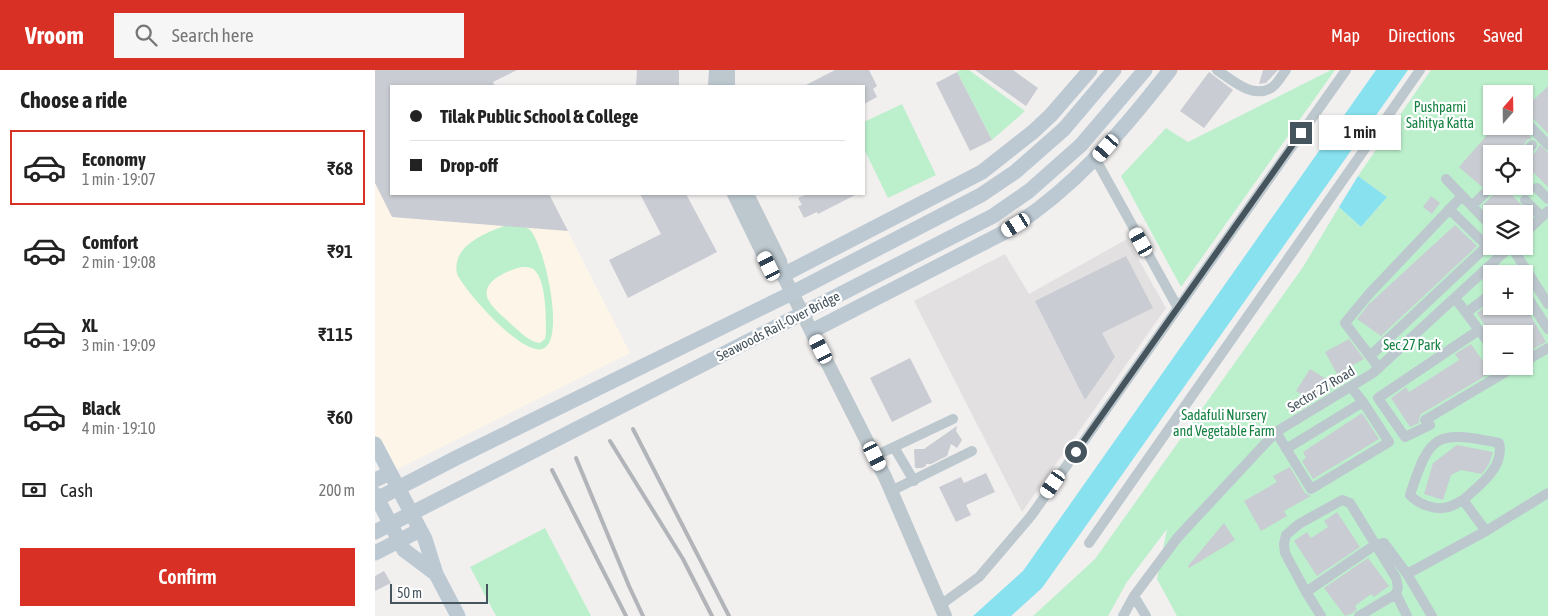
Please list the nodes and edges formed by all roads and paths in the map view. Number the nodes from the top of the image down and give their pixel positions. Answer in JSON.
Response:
{"nodes":[{"id":1,"x":715,"y":70,"type":"edge"},
{"id":2,"x":728,"y":70,"type":"edge"},
{"id":3,"x":1090,"y":70,"type":"edge"},
{"id":4,"x":1114,"y":70,"type":"edge"},
{"id":5,"x":1145,"y":70,"type":"edge"},
{"id":6,"x":1170,"y":70,"type":"edge"},
{"id":7,"x":1217,"y":70,"type":"edge"},
{"id":8,"x":1286,"y":70,"type":"edge"},
{"id":9,"x":1346,"y":70,"type":"edge"},
{"id":10,"x":1420,"y":70,"type":"edge"},
{"id":11,"x":715,"y":85,"type":"edge"},
{"id":12,"x":728,"y":85,"type":"edge"},
{"id":13,"x":1533,"y":129,"type":"edge"},
{"id":14,"x":1548,"y":129,"type":"edge"},
{"id":15,"x":1540,"y":136,"type":"junction"},
{"id":16,"x":1548,"y":145,"type":"edge"},
{"id":17,"x":1095,"y":160,"type":"junction"},
{"id":18,"x":1446,"y":179,"type":"dead end"},
{"id":19,"x":1537,"y":188,"type":"dead end"},
{"id":20,"x":734,"y":195,"type":"edge"},
{"id":21,"x":748,"y":195,"type":"edge"},
{"id":22,"x":1483,"y":195,"type":"edge"},
{"id":23,"x":1461,"y":196,"type":"junction"},
{"id":24,"x":1548,"y":199,"type":"edge"},
{"id":25,"x":1525,"y":200,"type":"dead end"},
{"id":26,"x":1472,"y":206,"type":"junction"},
{"id":27,"x":1449,"y":209,"type":"junction"},
{"id":28,"x":1545,"y":214,"type":"edge"},
{"id":29,"x":1483,"y":218,"type":"edge"},
{"id":30,"x":1533,"y":225,"type":"edge"},
{"id":31,"x":1501,"y":255,"type":"edge"},
{"id":32,"x":1517,"y":255,"type":"edge"},
{"id":33,"x":783,"y":275,"type":"junction"},
{"id":34,"x":1455,"y":298,"type":"junction"},
{"id":35,"x":1483,"y":300,"type":"edge"},
{"id":36,"x":1548,"y":304,"type":"edge"},
{"id":37,"x":1533,"y":306,"type":"edge"},
{"id":38,"x":1178,"y":308,"type":"junction"},
{"id":39,"x":1466,"y":313,"type":"junction"},
{"id":40,"x":1548,"y":329,"type":"edge"},
{"id":41,"x":1479,"y":330,"type":"junction"},
{"id":42,"x":812,"y":331,"type":"junction"},
{"id":43,"x":1483,"y":335,"type":"edge"},
{"id":44,"x":1548,"y":348,"type":"edge"},
{"id":45,"x":1370,"y":356,"type":"junction"},
{"id":46,"x":1533,"y":357,"type":"edge"},
{"id":47,"x":1379,"y":368,"type":"junction"},
{"id":48,"x":1499,"y":375,"type":"edge"},
{"id":49,"x":1351,"y":387,"type":"junction"},
{"id":50,"x":1363,"y":402,"type":"junction"},
{"id":51,"x":953,"y":419,"type":"dead end"},
{"id":52,"x":1275,"y":432,"type":"junction"},
{"id":53,"x":375,"y":444,"type":"edge"},
{"id":54,"x":894,"y":447,"type":"junction"},
{"id":55,"x":1285,"y":449,"type":"junction"},
{"id":56,"x":972,"y":451,"type":"dead end"},
{"id":57,"x":875,"y":456,"type":"junction"},
{"id":58,"x":390,"y":473,"type":"junction"},
{"id":59,"x":375,"y":480,"type":"edge"},
{"id":60,"x":914,"y":481,"type":"junction"},
{"id":61,"x":891,"y":492,"type":"junction"},
{"id":62,"x":1548,"y":493,"type":"edge"},
{"id":63,"x":375,"y":494,"type":"edge"},
{"id":64,"x":375,"y":500,"type":"edge"},
{"id":65,"x":1463,"y":500,"type":"junction"},
{"id":66,"x":420,"y":530,"type":"junction"},
{"id":67,"x":1486,"y":531,"type":"junction"},
{"id":68,"x":375,"y":532,"type":"edge"},
{"id":69,"x":399,"y":541,"type":"junction"},
{"id":70,"x":1089,"y":543,"type":"dead end"},
{"id":71,"x":1375,"y":544,"type":"junction"},
{"id":72,"x":375,"y":553,"type":"edge"},
{"id":73,"x":436,"y":574,"type":"junction"},
{"id":74,"x":1407,"y":574,"type":"junction"},
{"id":75,"x":1306,"y":592,"type":"junction"},
{"id":76,"x":1396,"y":594,"type":"junction"},
{"id":77,"x":1134,"y":596,"type":"junction"},
{"id":78,"x":942,"y":611,"type":"edge"},
{"id":79,"x":458,"y":616,"type":"edge"},
{"id":80,"x":1123,"y":616,"type":"edge"},
{"id":81,"x":1146,"y":616,"type":"edge"},
{"id":82,"x":1321,"y":616,"type":"edge"},
{"id":83,"x":1359,"y":616,"type":"edge"},
{"id":84,"x":1407,"y":616,"type":"edge"},
{"id":85,"x":1432,"y":616,"type":"edge"}],
"edges":[{"from":1,"to":11,"type":"street"},
{"from":2,"to":12,"type":"street"},
{"from":3,"to":33,"type":"main road"},
{"from":4,"to":64,"type":"main road","name":"Seawoods Rail-Over Bridge","bridge":true},
{"from":5,"to":68,"type":"main road","name":"Seawoods Rail-Over Bridge","bridge":true},
{"from":6,"to":17,"type":"main road"},
{"from":7,"to":8,"type":"street"},
{"from":9,"to":38,"type":"street"},
{"from":10,"to":70,"type":"street"},
{"from":13,"to":15,"type":"street"},
{"from":14,"to":15,"type":"street"},
{"from":15,"to":16,"type":"street"},
{"from":17,"to":38,"type":"street"},
{"from":17,"to":42,"type":"main road"},
{"from":18,"to":23,"type":"street"},
{"from":19,"to":24,"type":"street"},
{"from":20,"to":33,"type":"street"},
{"from":21,"to":33,"type":"street"},
{"from":22,"to":26,"type":"street"},
{"from":23,"to":26,"type":"street"},
{"from":23,"to":27,"type":"street"},
{"from":25,"to":28,"type":"street"},
{"from":26,"to":29,"type":"street"},
{"from":27,"to":45,"type":"street"},
{"from":27,"to":45,"type":"street"},
{"from":28,"to":30,"type":"street"},
{"from":31,"to":34,"type":"street","name":"Sector 27 Road"},
{"from":32,"to":36,"type":"street"},
{"from":33,"to":42,"type":"street"},
{"from":34,"to":39,"type":"street"},
{"from":34,"to":47,"type":"street","name":"Sector 27 Road"},
{"from":35,"to":39,"type":"street"},
{"from":37,"to":40,"type":"street"},
{"from":38,"to":78,"type":"street"},
{"from":39,"to":41,"type":"street"},
{"from":41,"to":43,"type":"street"},
{"from":41,"to":48,"type":"street"},
{"from":42,"to":57,"type":"street"},
{"from":44,"to":46,"type":"street"},
{"from":45,"to":47,"type":"street"},
{"from":47,"to":49,"type":"street","name":"Sector 27 Road"},
{"from":49,"to":50,"type":"street"},
{"from":49,"to":52,"type":"street","name":"Sector 27 Road"},
{"from":50,"to":55,"type":"street"},
{"from":50,"to":55,"type":"street"},
{"from":51,"to":54,"type":"street"},
{"from":52,"to":55,"type":"street"},
{"from":52,"to":77,"type":"street","name":"Sector 27 Road"},
{"from":53,"to":58,"type":"main road"},
{"from":54,"to":57,"type":"street"},
{"from":54,"to":60,"type":"street"},
{"from":56,"to":60,"type":"street"},
{"from":57,"to":61,"type":"street"},
{"from":58,"to":59,"type":"main road"},
{"from":58,"to":66,"type":"main road"},
{"from":60,"to":61,"type":"street"},
{"from":61,"to":78,"type":"street"},
{"from":62,"to":67,"type":"street"},
{"from":63,"to":69,"type":"main road"},
{"from":65,"to":65,"type":"street"},
{"from":65,"to":67,"type":"street"},
{"from":66,"to":69,"type":"main road"},
{"from":66,"to":73,"type":"main road"},
{"from":67,"to":74,"type":"street"},
{"from":69,"to":72,"type":"main road"},
{"from":69,"to":73,"type":"main road"},
{"from":71,"to":74,"type":"street"},
{"from":71,"to":75,"type":"street"},
{"from":71,"to":75,"type":"street"},
{"from":71,"to":76,"type":"street"},
{"from":73,"to":79,"type":"main road"},
{"from":74,"to":85,"type":"street"},
{"from":75,"to":82,"type":"street"},
{"from":76,"to":83,"type":"street"},
{"from":76,"to":84,"type":"street"},
{"from":77,"to":80,"type":"street","name":"Sector 27 Road"},
{"from":77,"to":81,"type":"street"}]}
